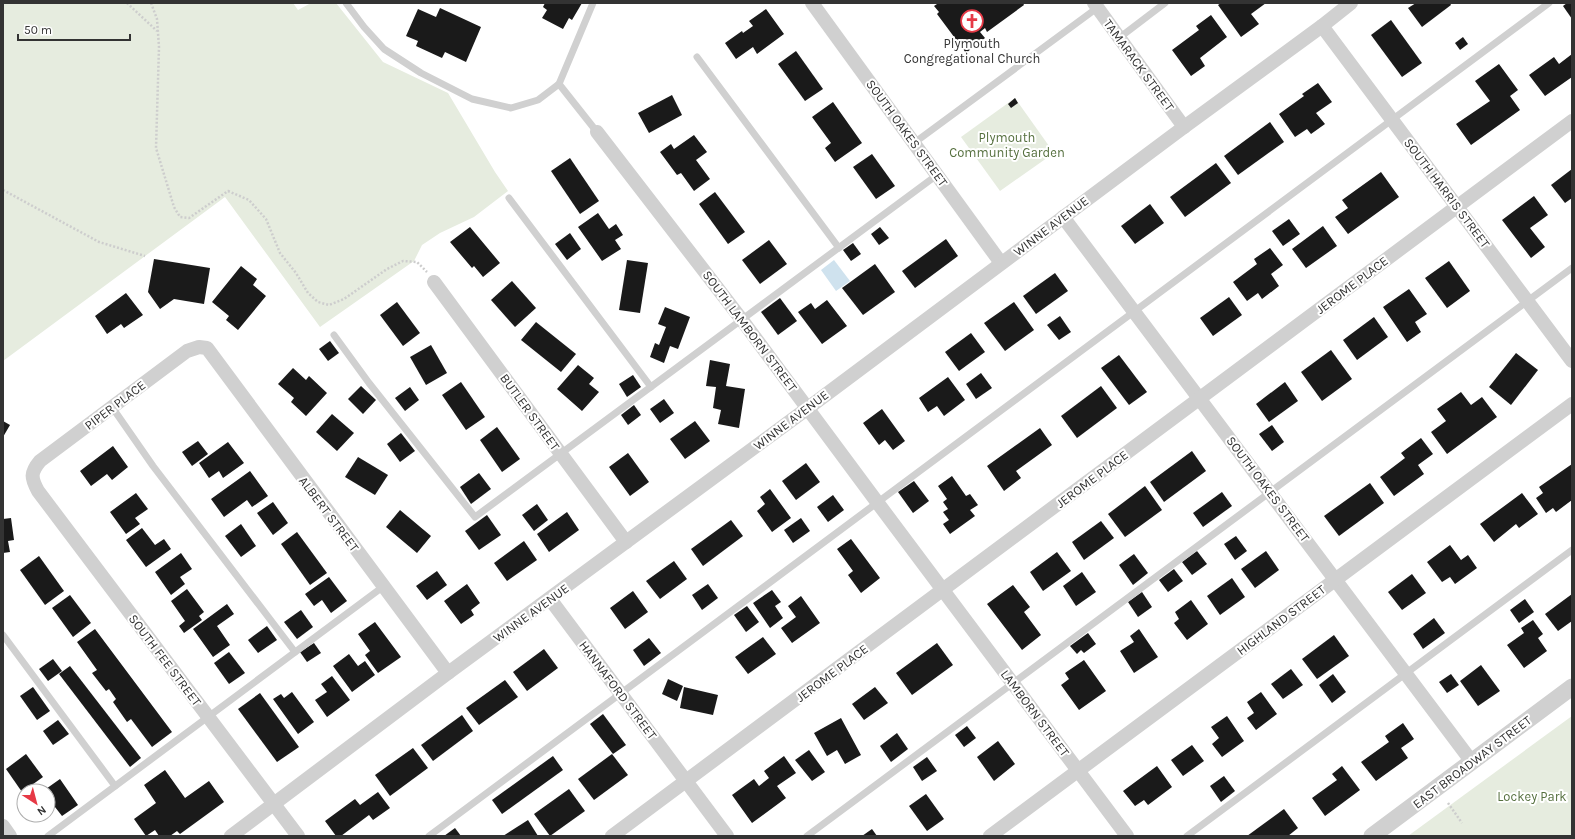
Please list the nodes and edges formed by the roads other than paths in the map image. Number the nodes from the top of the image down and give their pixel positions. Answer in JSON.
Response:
{"nodes":[{"id":1,"x":346,"y":3,"type":"edge"},
{"id":2,"x":593,"y":3,"type":"edge"},
{"id":3,"x":812,"y":3,"type":"edge"},
{"id":4,"x":1165,"y":3,"type":"edge"},
{"id":5,"x":1351,"y":3,"type":"edge"},
{"id":6,"x":1549,"y":3,"type":"edge"},
{"id":7,"x":1095,"y":6,"type":"edge"},
{"id":8,"x":1322,"y":26,"type":"junction"},
{"id":9,"x":1119,"y":38,"type":"junction"},
{"id":10,"x":697,"y":57,"type":"dead end"},
{"id":11,"x":559,"y":84,"type":"junction"},
{"id":12,"x":1392,"y":120,"type":"junction"},
{"id":13,"x":1572,"y":121,"type":"edge"},
{"id":14,"x":1184,"y":127,"type":"junction"},
{"id":15,"x":597,"y":132,"type":"joint"},
{"id":16,"x":914,"y":143,"type":"junction"},
{"id":17,"x":937,"y":175,"type":"junction"},
{"id":18,"x":509,"y":198,"type":"dead end"},
{"id":19,"x":1456,"y":206,"type":"junction"},
{"id":20,"x":1063,"y":217,"type":"junction"},
{"id":21,"x":839,"y":248,"type":"junction"},
{"id":22,"x":1001,"y":264,"type":"junction"},
{"id":23,"x":1572,"y":268,"type":"edge"},
{"id":24,"x":434,"y":282,"type":"road end"},
{"id":25,"x":1528,"y":301,"type":"junction"},
{"id":26,"x":1135,"y":312,"type":"junction"},
{"id":27,"x":742,"y":320,"type":"junction"},
{"id":28,"x":334,"y":335,"type":"dead end"},
{"id":29,"x":212,"y":354,"type":"joint"},
{"id":30,"x":1572,"y":360,"type":"edge"},
{"id":31,"x":651,"y":387,"type":"junction"},
{"id":32,"x":1200,"y":399,"type":"junction"},
{"id":33,"x":1572,"y":404,"type":"edge"},
{"id":34,"x":112,"y":407,"type":"junction"},
{"id":35,"x":808,"y":408,"type":"junction"},
{"id":36,"x":561,"y":454,"type":"junction"},
{"id":37,"x":33,"y":482,"type":"joint"},
{"id":38,"x":1270,"y":492,"type":"junction"},
{"id":39,"x":877,"y":502,"type":"junction"},
{"id":40,"x":626,"y":542,"type":"junction"},
{"id":41,"x":1572,"y":550,"type":"edge"},
{"id":42,"x":1335,"y":579,"type":"junction"},
{"id":43,"x":384,"y":586,"type":"junction"},
{"id":44,"x":943,"y":590,"type":"junction"},
{"id":45,"x":550,"y":599,"type":"junction"},
{"id":46,"x":3,"y":635,"type":"edge"},
{"id":47,"x":295,"y":652,"type":"junction"},
{"id":48,"x":448,"y":673,"type":"junction"},
{"id":49,"x":1406,"y":673,"type":"junction"},
{"id":50,"x":1012,"y":683,"type":"junction"},
{"id":51,"x":1572,"y":687,"type":"edge"},
{"id":52,"x":620,"y":694,"type":"junction"},
{"id":53,"x":208,"y":717,"type":"junction"},
{"id":54,"x":1472,"y":762,"type":"junction"},
{"id":55,"x":1078,"y":770,"type":"junction"},
{"id":56,"x":686,"y":781,"type":"junction"},
{"id":57,"x":115,"y":786,"type":"junction"},
{"id":58,"x":274,"y":804,"type":"junction"},
{"id":59,"x":3,"y":826,"type":"edge"},
{"id":60,"x":10,"y":836,"type":"edge"},
{"id":61,"x":48,"y":836,"type":"edge"},
{"id":62,"x":230,"y":836,"type":"edge"},
{"id":63,"x":298,"y":836,"type":"edge"},
{"id":64,"x":429,"y":836,"type":"edge"},
{"id":65,"x":612,"y":836,"type":"edge"},
{"id":66,"x":727,"y":836,"type":"edge"},
{"id":67,"x":807,"y":836,"type":"edge"},
{"id":68,"x":990,"y":836,"type":"edge"},
{"id":69,"x":1127,"y":836,"type":"edge"},
{"id":70,"x":1187,"y":836,"type":"edge"},
{"id":71,"x":1372,"y":836,"type":"edge"}],
"edges":[{"from":1,"to":11,"type":"lane"},
{"from":2,"to":11,"type":"lane"},
{"from":3,"to":16,"type":"street","name":"SOUTH OAKES STREET"},
{"from":4,"to":9,"type":"lane"},
{"from":5,"to":8,"type":"street","name":"WINNE AVENUE"},
{"from":6,"to":12,"type":"lane"},
{"from":7,"to":9,"type":"street","name":"TAMARACK STREET"},
{"from":7,"to":16,"type":"lane"},
{"from":8,"to":12,"type":"street","name":"SOUTH HARRIS STREET"},
{"from":8,"to":14,"type":"street","name":"WINNE AVENUE"},
{"from":9,"to":14,"type":"street","name":"TAMARACK STREET"},
{"from":10,"to":21,"type":"lane"},
{"from":11,"to":15,"type":"lane"},
{"from":12,"to":19,"type":"street","name":"SOUTH HARRIS STREET"},
{"from":12,"to":26,"type":"lane"},
{"from":13,"to":19,"type":"street","name":"JEROME PLACE"},
{"from":14,"to":20,"type":"street","name":"WINNE AVENUE"},
{"from":15,"to":27,"type":"street","name":"SOUTH LAMBORN STREET"},
{"from":16,"to":17,"type":"street","name":"SOUTH OAKES STREET"},
{"from":17,"to":21,"type":"lane"},
{"from":17,"to":22,"type":"street","name":"SOUTH OAKES STREET"},
{"from":18,"to":31,"type":"lane"},
{"from":19,"to":25,"type":"street","name":"SOUTH HARRIS STREET"},
{"from":19,"to":32,"type":"street","name":"JEROME PLACE"},
{"from":20,"to":22,"type":"street","name":"WINNE AVENUE"},
{"from":20,"to":26,"type":"street","name":"SOUTH OAKES STREET"},
{"from":21,"to":27,"type":"lane"},
{"from":22,"to":35,"type":"street","name":"WINNE AVENUE"},
{"from":23,"to":25,"type":"lane"},
{"from":24,"to":36,"type":"street","name":"BUTLER STREET"},
{"from":25,"to":30,"type":"street","name":"SOUTH HARRIS STREET"},
{"from":25,"to":38,"type":"lane"},
{"from":26,"to":32,"type":"street","name":"SOUTH OAKES STREET"},
{"from":26,"to":39,"type":"lane"},
{"from":27,"to":31,"type":"lane"},
{"from":27,"to":35,"type":"street","name":"SOUTH LAMBORN STREET"},
{"from":28,"to":36,"type":"lane"},
{"from":29,"to":34,"type":"street","name":"PIPER PLACE"},
{"from":29,"to":43,"type":"street","name":"ALBERT STREET"},
{"from":31,"to":36,"type":"lane"},
{"from":32,"to":38,"type":"street","name":"SOUTH OAKES STREET"},
{"from":32,"to":44,"type":"street","name":"JEROME PLACE"},
{"from":33,"to":42,"type":"street","name":"HIGHLAND STREET"},
{"from":34,"to":37,"type":"street","name":"PIPER PLACE"},
{"from":34,"to":47,"type":"lane"},
{"from":35,"to":39,"type":"street","name":"SOUTH LAMBORN STREET"},
{"from":35,"to":40,"type":"street","name":"WINNE AVENUE"},
{"from":36,"to":40,"type":"street","name":"BUTLER STREET"},
{"from":37,"to":53,"type":"street","name":"SOUTH FEE STREET"},
{"from":38,"to":42,"type":"street","name":"SOUTH OAKES STREET"},
{"from":38,"to":50,"type":"lane"},
{"from":39,"to":44,"type":"street","name":"SOUTH LAMBORN STREET"},
{"from":39,"to":52,"type":"lane"},
{"from":40,"to":45,"type":"street","name":"WINNE AVENUE"},
{"from":41,"to":49,"type":"lane"},
{"from":42,"to":49,"type":"street","name":"SOUTH OAKES STREET"},
{"from":42,"to":55,"type":"street","name":"HIGHLAND STREET"},
{"from":43,"to":47,"type":"lane"},
{"from":43,"to":48,"type":"street","name":"ALBERT STREET"},
{"from":44,"to":50,"type":"street","name":"LAMBORN STREET"},
{"from":44,"to":56,"type":"street","name":"JEROME PLACE"},
{"from":45,"to":48,"type":"street","name":"WINNE AVENUE"},
{"from":45,"to":52,"type":"street","name":"HANNAFORD STREET"},
{"from":46,"to":57,"type":"lane"},
{"from":47,"to":53,"type":"lane"},
{"from":48,"to":58,"type":"street","name":"WINNE AVENUE"},
{"from":49,"to":54,"type":"street","name":"SOUTH OAKES STREET"},
{"from":49,"to":70,"type":"lane"},
{"from":50,"to":55,"type":"street","name":"LAMBORN STREET"},
{"from":50,"to":67,"type":"lane"},
{"from":51,"to":54,"type":"street","name":"EAST BROADWAY STREET"},
{"from":52,"to":56,"type":"street","name":"HANNAFORD STREET"},
{"from":52,"to":64,"type":"lane"},
{"from":53,"to":57,"type":"lane"},
{"from":53,"to":58,"type":"street","name":"SOUTH FEE STREET"},
{"from":54,"to":71,"type":"street","name":"EAST BROADWAY STREET"},
{"from":55,"to":68,"type":"street","name":"HIGHLAND STREET"},
{"from":55,"to":69,"type":"street","name":"LAMBORN STREET"},
{"from":56,"to":65,"type":"street","name":"JEROME PLACE"},
{"from":56,"to":66,"type":"street","name":"HANNAFORD STREET"},
{"from":57,"to":61,"type":"lane"},
{"from":58,"to":62,"type":"street","name":"WINNE AVENUE"},
{"from":58,"to":63,"type":"street","name":"SOUTH FEE STREET"},
{"from":59,"to":60,"type":"street"}]}
